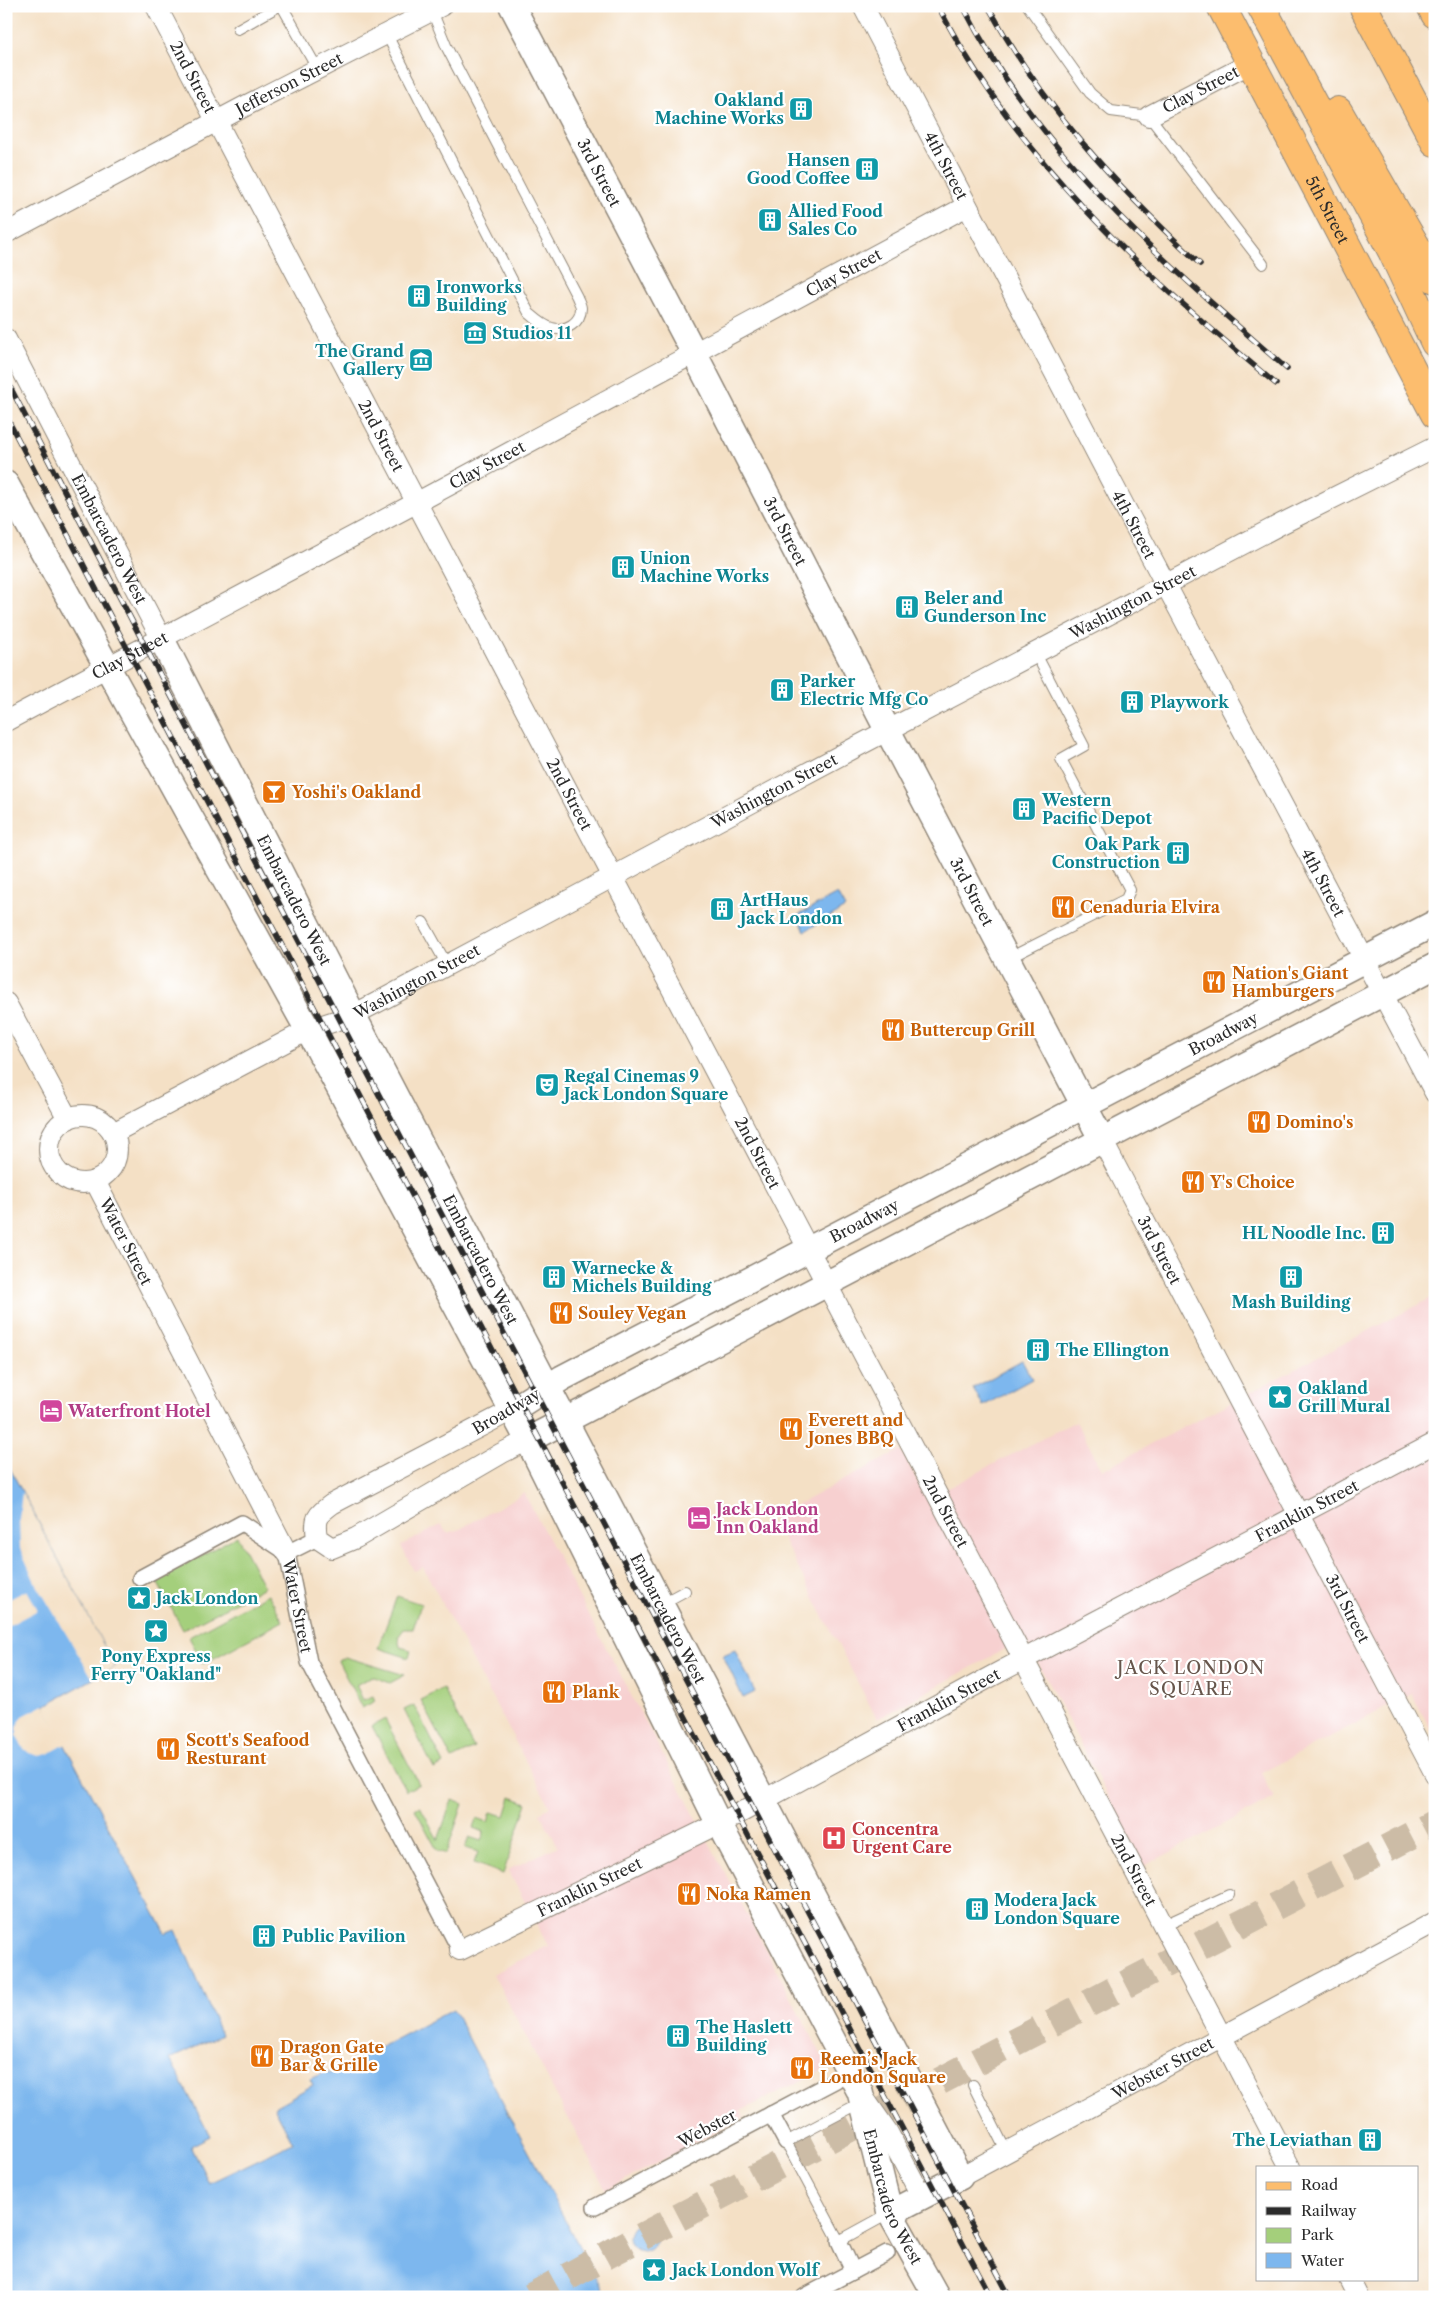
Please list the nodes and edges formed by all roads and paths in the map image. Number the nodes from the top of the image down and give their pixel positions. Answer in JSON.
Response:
{"nodes":[{"id":1,"x":156,"y":6,"type":"edge"},
{"id":2,"x":280,"y":6,"type":"edge"},
{"id":3,"x":512,"y":6,"type":"edge"},
{"id":4,"x":863,"y":6,"type":"edge"},
{"id":5,"x":1028,"y":6,"type":"edge"},
{"id":6,"x":1221,"y":6,"type":"edge"},
{"id":7,"x":1261,"y":6,"type":"edge"},
{"id":8,"x":1277,"y":6,"type":"edge"},
{"id":9,"x":1363,"y":6,"type":"edge"},
{"id":10,"x":1431,"y":6,"type":"edge"},
{"id":11,"x":437,"y":9,"type":"edge"},
{"id":12,"x":1435,"y":14,"type":"edge"},
{"id":13,"x":238,"y":30,"type":"dead end"},
{"id":14,"x":387,"y":34,"type":"junction"},
{"id":15,"x":1251,"y":62,"type":"junction"},
{"id":16,"x":318,"y":70,"type":"junction"},
{"id":17,"x":1149,"y":116,"type":"junction"},
{"id":18,"x":216,"y":122,"type":"junction"},
{"id":19,"x":1435,"y":142,"type":"edge"},
{"id":20,"x":967,"y":206,"type":"junction"},
{"id":21,"x":6,"y":233,"type":"edge"},
{"id":22,"x":1263,"y":264,"type":"dead end"},
{"id":23,"x":1435,"y":278,"type":"edge"},
{"id":24,"x":6,"y":339,"type":"edge"},
{"id":25,"x":1435,"y":343,"type":"edge"},
{"id":26,"x":694,"y":353,"type":"junction"},
{"id":27,"x":1435,"y":414,"type":"edge"},
{"id":28,"x":1435,"y":447,"type":"edge"},
{"id":29,"x":6,"y":484,"type":"edge"},
{"id":30,"x":417,"y":503,"type":"junction"},
{"id":31,"x":1166,"y":584,"type":"junction"},
{"id":32,"x":161,"y":638,"type":"junction"},
{"id":33,"x":1036,"y":654,"type":"junction"},
{"id":34,"x":106,"y":666,"type":"junction"},
{"id":35,"x":6,"y":721,"type":"edge"},
{"id":36,"x":888,"y":730,"type":"junction"},
{"id":37,"x":612,"y":876,"type":"junction"},
{"id":38,"x":423,"y":922,"type":"dead end"},
{"id":39,"x":1435,"y":923,"type":"edge"},
{"id":40,"x":1007,"y":959,"type":"junction"},
{"id":41,"x":1365,"y":960,"type":"junction"},
{"id":42,"x":447,"y":965,"type":"junction"},
{"id":43,"x":1435,"y":966,"type":"edge"},
{"id":44,"x":1382,"y":993,"type":"junction"},
{"id":45,"x":6,"y":1003,"type":"edge"},
{"id":46,"x":353,"y":1015,"type":"junction"},
{"id":47,"x":308,"y":1030,"type":"junction"},
{"id":48,"x":1435,"y":1093,"type":"edge"},
{"id":49,"x":1084,"y":1105,"type":"junction"},
{"id":50,"x":68,"y":1119,"type":"junction"},
{"id":51,"x":113,"y":1133,"type":"junction"},
{"id":52,"x":1102,"y":1140,"type":"junction"},
{"id":53,"x":95,"y":1181,"type":"junction"},
{"id":54,"x":808,"y":1250,"type":"junction"},
{"id":55,"x":827,"y":1284,"type":"junction"},
{"id":56,"x":548,"y":1387,"type":"junction"},
{"id":57,"x":512,"y":1410,"type":"junction"},
{"id":58,"x":566,"y":1420,"type":"junction"},
{"id":59,"x":528,"y":1440,"type":"junction"},
{"id":60,"x":1435,"y":1443,"type":"edge"},
{"id":61,"x":1300,"y":1514,"type":"junction"},
{"id":62,"x":317,"y":1538,"type":"junction"},
{"id":63,"x":287,"y":1553,"type":"junction"},
{"id":64,"x":140,"y":1578,"type":"dead end"},
{"id":65,"x":686,"y":1591,"type":"dead end"},
{"id":66,"x":661,"y":1604,"type":"junction"},
{"id":67,"x":1022,"y":1660,"type":"junction"},
{"id":68,"x":1435,"y":1774,"type":"edge"},
{"id":69,"x":763,"y":1800,"type":"junction"},
{"id":70,"x":719,"y":1824,"type":"junction"},
{"id":71,"x":1229,"y":1895,"type":"dead end"},
{"id":72,"x":1435,"y":1922,"type":"edge"},
{"id":73,"x":1162,"y":1926,"type":"junction"},
{"id":74,"x":460,"y":1950,"type":"joint"},
{"id":75,"x":1220,"y":2036,"type":"junction"},
{"id":76,"x":836,"y":2080,"type":"dead end"},
{"id":77,"x":973,"y":2085,"type":"dead end"},
{"id":78,"x":862,"y":2097,"type":"junction"},
{"id":79,"x":771,"y":2114,"type":"junction"},
{"id":80,"x":786,"y":2142,"type":"junction"},
{"id":81,"x":1006,"y":2151,"type":"junction"},
{"id":82,"x":1289,"y":2166,"type":"edge"},
{"id":83,"x":960,"y":2177,"type":"junction"},
{"id":84,"x":922,"y":2197,"type":"junction"},
{"id":85,"x":595,"y":2207,"type":"dead end"},
{"id":86,"x":890,"y":2213,"type":"junction"},
{"id":87,"x":839,"y":2241,"type":"junction"},
{"id":88,"x":887,"y":2253,"type":"dead end"},
{"id":89,"x":853,"y":2271,"type":"junction"},
{"id":90,"x":1350,"y":2280,"type":"edge"},
{"id":91,"x":804,"y":2297,"type":"edge"},
{"id":92,"x":937,"y":2297,"type":"edge"},
{"id":93,"x":1358,"y":2297,"type":"edge"}],
"edges":[{"from":1,"to":18,"type":"street","name":"2nd Street"},
{"from":2,"to":13,"type":"lane"},
{"from":2,"to":16,"type":"lane"},
{"from":3,"to":26,"type":"street","name":"3rd Street"},
{"from":4,"to":20,"type":"street","name":"4th Street"},
{"from":5,"to":17,"type":"lane"},
{"from":6,"to":15,"type":"main road","name":"5th Street"},
{"from":7,"to":25,"type":"main road"},
{"from":8,"to":23,"type":"main road"},
{"from":9,"to":19,"type":"main road"},
{"from":10,"to":12,"type":"main road"},
{"from":11,"to":14,"type":"street","name":"Jefferson Street"},
{"from":11,"to":14,"type":"lane"},
{"from":14,"to":16,"type":"street","name":"Jefferson Street"},
{"from":15,"to":17,"type":"street","name":"Clay Street"},
{"from":15,"to":27,"type":"main road","name":"5th Street"},
{"from":16,"to":18,"type":"street","name":"Jefferson Street"},
{"from":17,"to":22,"type":"lane"},
{"from":18,"to":21,"type":"street","name":"Jefferson Street"},
{"from":18,"to":30,"type":"street","name":"2nd Street"},
{"from":20,"to":26,"type":"street","name":"Clay Street"},
{"from":20,"to":31,"type":"street","name":"4th Street"},
{"from":24,"to":32,"type":"street","name":"Embarcadero West"},
{"from":26,"to":30,"type":"street","name":"Clay Street"},
{"from":26,"to":36,"type":"street","name":"3rd Street"},
{"from":28,"to":31,"type":"street","name":"Washington Street"},
{"from":29,"to":34,"type":"street","name":"Embarcadero West"},
{"from":30,"to":32,"type":"street","name":"Clay Street"},
{"from":30,"to":37,"type":"street","name":"2nd Street"},
{"from":31,"to":33,"type":"street","name":"Washington Street"},
{"from":31,"to":41,"type":"street","name":"4th Street"},
{"from":32,"to":34,"type":"street","name":"Clay Street"},
{"from":32,"to":46,"type":"street","name":"Embarcadero West"},
{"from":33,"to":36,"type":"street","name":"Washington Street"},
{"from":33,"to":40,"type":"lane"},
{"from":34,"to":35,"type":"street","name":"Clay Street"},
{"from":34,"to":47,"type":"street","name":"Embarcadero West"},
{"from":36,"to":37,"type":"street","name":"Washington Street"},
{"from":36,"to":40,"type":"street","name":"3rd Street"},
{"from":37,"to":42,"type":"street","name":"Washington Street"},
{"from":37,"to":54,"type":"street","name":"2nd Street"},
{"from":38,"to":42,"type":"lane"},
{"from":39,"to":41,"type":"street","name":"Broadway"},
{"from":40,"to":49,"type":"street","name":"3rd Street"},
{"from":41,"to":44,"type":"street","name":"4th Street"},
{"from":41,"to":49,"type":"street","name":"Broadway"},
{"from":42,"to":46,"type":"street","name":"Washington Street"},
{"from":43,"to":44,"type":"street"},
{"from":44,"to":48,"type":"street","name":"4th Street"},
{"from":44,"to":52,"type":"street"},
{"from":45,"to":50,"type":"street"},
{"from":46,"to":47,"type":"street","name":"Washington Street"},
{"from":46,"to":56,"type":"street","name":"Embarcadero West"},
{"from":47,"to":51,"type":"street","name":"Washington Street"},
{"from":47,"to":57,"type":"street","name":"Embarcadero West"},
{"from":49,"to":52,"type":"street","name":"3rd Street"},
{"from":49,"to":54,"type":"street","name":"Broadway"},
{"from":50,"to":51,"type":"street"},
{"from":50,"to":53,"type":"street"},
{"from":51,"to":53,"type":"street"},
{"from":52,"to":55,"type":"street"},
{"from":52,"to":61,"type":"street","name":"3rd Street"},
{"from":53,"to":63,"type":"street","name":"Water Street"},
{"from":54,"to":55,"type":"street","name":"2nd Street"},
{"from":54,"to":56,"type":"street","name":"Broadway"},
{"from":55,"to":58,"type":"street"},
{"from":55,"to":67,"type":"street","name":"2nd Street"},
{"from":56,"to":57,"type":"street","name":"Broadway"},
{"from":56,"to":58,"type":"street","name":"Embarcadero West"},
{"from":57,"to":59,"type":"street","name":"Embarcadero West"},
{"from":57,"to":62,"type":"street","name":"Broadway"},
{"from":58,"to":59,"type":"street"},
{"from":58,"to":66,"type":"street","name":"Embarcadero West"},
{"from":59,"to":62,"type":"street"},
{"from":59,"to":70,"type":"street","name":"Embarcadero West"},
{"from":60,"to":61,"type":"street","name":"Franklin Street"},
{"from":61,"to":67,"type":"street","name":"Franklin Street"},
{"from":61,"to":68,"type":"street","name":"3rd Street"},
{"from":62,"to":63,"type":"street"},
{"from":63,"to":64,"type":"street"},
{"from":63,"to":74,"type":"street","name":"Water Street"},
{"from":65,"to":66,"type":"lane"},
{"from":66,"to":69,"type":"street","name":"Embarcadero West"},
{"from":67,"to":69,"type":"street","name":"Franklin Street"},
{"from":67,"to":73,"type":"street","name":"2nd Street"},
{"from":69,"to":70,"type":"street","name":"Franklin Street"},
{"from":69,"to":83,"type":"street","name":"Embarcadero West"},
{"from":70,"to":74,"type":"street","name":"Franklin Street"},
{"from":70,"to":78,"type":"street","name":"Embarcadero West"},
{"from":71,"to":73,"type":"lane"},
{"from":72,"to":75,"type":"street","name":"Webster Street"},
{"from":73,"to":75,"type":"street","name":"2nd Street"},
{"from":75,"to":81,"type":"street","name":"Webster Street"},
{"from":75,"to":82,"type":"street","name":"2nd Street"},
{"from":76,"to":79,"type":"street","name":"Webster"},
{"from":77,"to":81,"type":"lane"},
{"from":78,"to":80,"type":"lane"},
{"from":78,"to":84,"type":"street","name":"Embarcadero West"},
{"from":78,"to":86,"type":"street","name":"Embarcadero West"},
{"from":79,"to":80,"type":"street"},
{"from":79,"to":85,"type":"street","name":"Webster"},
{"from":80,"to":87,"type":"lane"},
{"from":81,"to":83,"type":"street","name":"Webster Street"},
{"from":83,"to":84,"type":"street","name":"Webster Street"},
{"from":84,"to":86,"type":"street","name":"Webster Street"},
{"from":86,"to":87,"type":"lane"},
{"from":86,"to":92,"type":"street","name":"Embarcadero West"},
{"from":87,"to":89,"type":"street"},
{"from":88,"to":89,"type":"street"},
{"from":89,"to":91,"type":"street"},
{"from":90,"to":93,"type":"street"}]}
